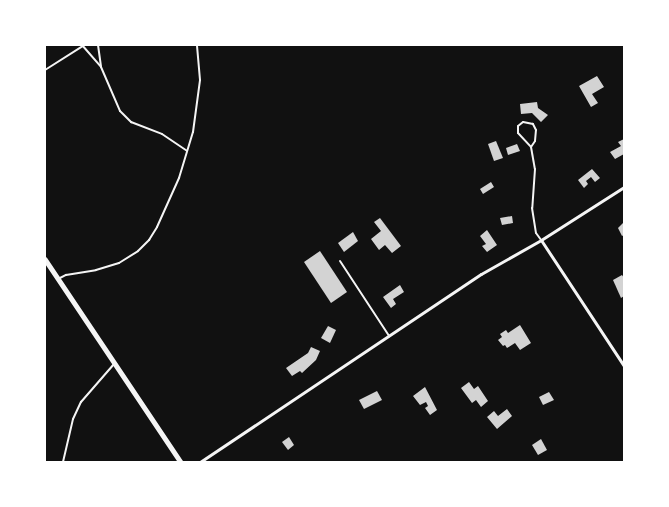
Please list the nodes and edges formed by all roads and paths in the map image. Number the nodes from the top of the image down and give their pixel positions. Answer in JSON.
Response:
{"nodes":[{"id":1,"x":98,"y":45,"type":"edge"},
{"id":2,"x":197,"y":45,"type":"edge"},
{"id":3,"x":83,"y":46,"type":"edge"},
{"id":4,"x":101,"y":67,"type":"junction"},
{"id":5,"x":45,"y":70,"type":"edge"},
{"id":6,"x":531,"y":147,"type":"junction"},
{"id":7,"x":188,"y":151,"type":"junction"},
{"id":8,"x":624,"y":187,"type":"edge"},
{"id":9,"x":541,"y":240,"type":"junction"},
{"id":10,"x":45,"y":259,"type":"edge"},
{"id":11,"x":340,"y":261,"type":"dead end"},
{"id":12,"x":58,"y":279,"type":"junction"},
{"id":13,"x":389,"y":336,"type":"junction"},
{"id":14,"x":115,"y":363,"type":"junction"},
{"id":15,"x":624,"y":366,"type":"edge"},
{"id":16,"x":63,"y":462,"type":"edge"},
{"id":17,"x":181,"y":462,"type":"edge"},
{"id":18,"x":200,"y":462,"type":"edge"}],
"edges":[{"from":1,"to":4,"type":"lane"},
{"from":2,"to":7,"type":"lane"},
{"from":3,"to":4,"type":"lane"},
{"from":3,"to":5,"type":"lane"},
{"from":4,"to":7,"type":"lane"},
{"from":6,"to":6,"type":"lane"},
{"from":6,"to":9,"type":"lane"},
{"from":7,"to":12,"type":"lane"},
{"from":8,"to":9,"type":"street"},
{"from":9,"to":13,"type":"street"},
{"from":9,"to":15,"type":"street"},
{"from":10,"to":12,"type":"street"},
{"from":11,"to":13,"type":"lane"},
{"from":12,"to":14,"type":"street"},
{"from":13,"to":18,"type":"street"},
{"from":14,"to":16,"type":"lane"},
{"from":14,"to":17,"type":"street"}]}
